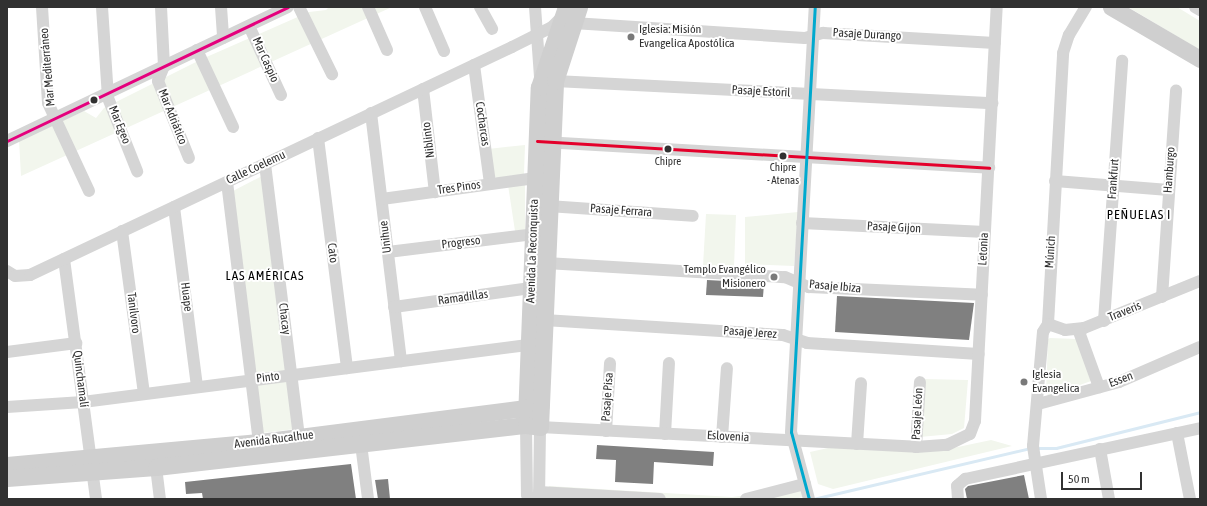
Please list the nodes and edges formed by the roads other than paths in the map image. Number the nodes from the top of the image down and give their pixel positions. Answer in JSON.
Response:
{"nodes":[{"id":1,"x":42,"y":7,"type":"edge"},
{"id":2,"x":102,"y":7,"type":"edge"},
{"id":3,"x":161,"y":7,"type":"edge"},
{"id":4,"x":221,"y":7,"type":"edge"},
{"id":5,"x":288,"y":7,"type":"edge"},
{"id":6,"x":299,"y":7,"type":"edge"},
{"id":7,"x":368,"y":7,"type":"edge"},
{"id":8,"x":425,"y":7,"type":"edge"},
{"id":9,"x":480,"y":7,"type":"edge"},
{"id":10,"x":535,"y":7,"type":"edge"},
{"id":11,"x":579,"y":7,"type":"edge"},
{"id":12,"x":815,"y":7,"type":"edge"},
{"id":13,"x":997,"y":7,"type":"edge"},
{"id":14,"x":1086,"y":7,"type":"edge"},
{"id":15,"x":1111,"y":7,"type":"edge"},
{"id":16,"x":1195,"y":7,"type":"edge"},
{"id":17,"x":275,"y":10,"type":"edge"},
{"id":18,"x":1200,"y":10,"type":"edge"},
{"id":19,"x":567,"y":16,"type":"edge"},
{"id":20,"x":249,"y":26,"type":"junction"},
{"id":21,"x":492,"y":29,"type":"dead end"},
{"id":22,"x":539,"y":32,"type":"junction"},
{"id":23,"x":814,"y":35,"type":"junction"},
{"id":24,"x":223,"y":38,"type":"junction"},
{"id":25,"x":995,"y":43,"type":"junction"},
{"id":26,"x":197,"y":50,"type":"junction"},
{"id":27,"x":387,"y":50,"type":"dead end"},
{"id":28,"x":505,"y":50,"type":"junction"},
{"id":29,"x":444,"y":51,"type":"dead end"},
{"id":30,"x":538,"y":58,"type":"junction"},
{"id":31,"x":1200,"y":60,"type":"edge"},
{"id":32,"x":1122,"y":61,"type":"dead end"},
{"id":33,"x":474,"y":65,"type":"junction"},
{"id":34,"x":164,"y":66,"type":"junction"},
{"id":35,"x":332,"y":74,"type":"dead end"},
{"id":36,"x":547,"y":81,"type":"junction"},
{"id":37,"x":423,"y":89,"type":"junction"},
{"id":38,"x":1176,"y":90,"type":"dead end"},
{"id":39,"x":108,"y":93,"type":"junction"},
{"id":40,"x":810,"y":94,"type":"junction"},
{"id":41,"x":281,"y":95,"type":"dead end"},
{"id":42,"x":992,"y":103,"type":"junction"},
{"id":43,"x":372,"y":113,"type":"junction"},
{"id":44,"x":54,"y":119,"type":"junction"},
{"id":45,"x":233,"y":127,"type":"dead end"},
{"id":46,"x":318,"y":138,"type":"junction"},
{"id":47,"x":7,"y":141,"type":"edge"},
{"id":48,"x":544,"y":142,"type":"junction"},
{"id":49,"x":806,"y":157,"type":"junction"},
{"id":50,"x":189,"y":158,"type":"dead end"},
{"id":51,"x":265,"y":164,"type":"junction"},
{"id":52,"x":989,"y":168,"type":"junction"},
{"id":53,"x":137,"y":171,"type":"dead end"},
{"id":54,"x":536,"y":178,"type":"junction"},
{"id":55,"x":1055,"y":181,"type":"junction"},
{"id":56,"x":227,"y":182,"type":"junction"},
{"id":57,"x":490,"y":184,"type":"junction"},
{"id":58,"x":1113,"y":186,"type":"junction"},
{"id":59,"x":1169,"y":190,"type":"junction"},
{"id":60,"x":89,"y":191,"type":"dead end"},
{"id":61,"x":435,"y":192,"type":"junction"},
{"id":62,"x":382,"y":199,"type":"junction"},
{"id":63,"x":548,"y":206,"type":"junction"},
{"id":64,"x":174,"y":207,"type":"junction"},
{"id":65,"x":693,"y":216,"type":"dead end"},
{"id":66,"x":802,"y":223,"type":"junction"},
{"id":67,"x":122,"y":232,"type":"junction"},
{"id":68,"x":985,"y":232,"type":"junction"},
{"id":69,"x":534,"y":234,"type":"junction"},
{"id":70,"x":388,"y":252,"type":"junction"},
{"id":71,"x":64,"y":259,"type":"junction"},
{"id":72,"x":546,"y":263,"type":"junction"},
{"id":73,"x":7,"y":272,"type":"edge"},
{"id":74,"x":1200,"y":281,"type":"edge"},
{"id":75,"x":799,"y":283,"type":"junction"},
{"id":76,"x":531,"y":288,"type":"junction"},
{"id":77,"x":982,"y":295,"type":"junction"},
{"id":78,"x":1162,"y":297,"type":"junction"},
{"id":79,"x":394,"y":307,"type":"junction"},
{"id":80,"x":544,"y":320,"type":"junction"},
{"id":81,"x":1104,"y":321,"type":"junction"},
{"id":82,"x":1048,"y":324,"type":"junction"},
{"id":83,"x":1078,"y":330,"type":"junction"},
{"id":84,"x":796,"y":340,"type":"junction"},
{"id":85,"x":76,"y":343,"type":"junction"},
{"id":86,"x":529,"y":345,"type":"junction"},
{"id":87,"x":1200,"y":348,"type":"edge"},
{"id":88,"x":7,"y":352,"type":"edge"},
{"id":89,"x":979,"y":354,"type":"junction"},
{"id":90,"x":401,"y":362,"type":"junction"},
{"id":91,"x":610,"y":363,"type":"dead end"},
{"id":92,"x":669,"y":363,"type":"dead end"},
{"id":93,"x":347,"y":368,"type":"junction"},
{"id":94,"x":727,"y":368,"type":"dead end"},
{"id":95,"x":292,"y":375,"type":"junction"},
{"id":96,"x":252,"y":380,"type":"junction"},
{"id":97,"x":920,"y":382,"type":"dead end"},
{"id":98,"x":861,"y":383,"type":"dead end"},
{"id":99,"x":1099,"y":387,"type":"junction"},
{"id":100,"x":197,"y":388,"type":"junction"},
{"id":101,"x":144,"y":394,"type":"junction"},
{"id":102,"x":83,"y":402,"type":"junction"},
{"id":103,"x":1038,"y":404,"type":"junction"},
{"id":104,"x":534,"y":406,"type":"junction"},
{"id":105,"x":7,"y":407,"type":"edge"},
{"id":106,"x":533,"y":426,"type":"junction"},
{"id":107,"x":1200,"y":428,"type":"edge"},
{"id":108,"x":606,"y":431,"type":"junction"},
{"id":109,"x":1177,"y":432,"type":"junction"},
{"id":110,"x":665,"y":434,"type":"junction"},
{"id":111,"x":722,"y":437,"type":"junction"},
{"id":112,"x":792,"y":440,"type":"junction"},
{"id":113,"x":300,"y":444,"type":"junction"},
{"id":114,"x":361,"y":444,"type":"junction"},
{"id":115,"x":857,"y":444,"type":"junction"},
{"id":116,"x":916,"y":447,"type":"junction"},
{"id":117,"x":260,"y":448,"type":"junction"},
{"id":118,"x":1100,"y":449,"type":"junction"},
{"id":119,"x":1033,"y":461,"type":"junction"},
{"id":120,"x":7,"y":465,"type":"edge"},
{"id":121,"x":92,"y":466,"type":"junction"},
{"id":122,"x":156,"y":467,"type":"junction"},
{"id":123,"x":7,"y":478,"type":"edge"},
{"id":124,"x":807,"y":492,"type":"edge"},
{"id":125,"x":957,"y":494,"type":"edge"},
{"id":126,"x":536,"y":497,"type":"edge"},
{"id":127,"x":96,"y":499,"type":"edge"},
{"id":128,"x":160,"y":499,"type":"edge"},
{"id":129,"x":368,"y":499,"type":"edge"},
{"id":130,"x":660,"y":499,"type":"edge"},
{"id":131,"x":746,"y":499,"type":"edge"},
{"id":132,"x":1041,"y":499,"type":"edge"},
{"id":133,"x":1109,"y":499,"type":"edge"},
{"id":134,"x":1190,"y":499,"type":"edge"}],
"edges":[{"from":1,"to":44,"type":"street","name":"Mar Mediterráneo"},
{"from":2,"to":39,"type":"street","name":"Mar Egeo"},
{"from":3,"to":34,"type":"street","name":"Mar Adriático"},
{"from":4,"to":24,"type":"street"},
{"from":5,"to":17,"type":"street"},
{"from":6,"to":35,"type":"street"},
{"from":7,"to":27,"type":"street"},
{"from":8,"to":29,"type":"street"},
{"from":9,"to":21,"type":"street"},
{"from":10,"to":22,"type":"street"},
{"from":11,"to":19,"type":"street","name":"Avenida La Reconquista"},
{"from":12,"to":23,"type":"street"},
{"from":13,"to":25,"type":"street","name":"Letonia"},
{"from":14,"to":55,"type":"street","name":"Múnich"},
{"from":15,"to":31,"type":"street"},
{"from":16,"to":18,"type":"street"},
{"from":17,"to":20,"type":"street"},
{"from":19,"to":22,"type":"street","name":"Calle Coelemu"},
{"from":19,"to":23,"type":"street","name":"Pasaje Durango"},
{"from":19,"to":36,"type":"street","name":"Avenida La Reconquista"},
{"from":20,"to":24,"type":"street"},
{"from":20,"to":41,"type":"street","name":"Mar Caspio"},
{"from":22,"to":28,"type":"street","name":"Calle Coelemu"},
{"from":22,"to":30,"type":"street"},
{"from":23,"to":25,"type":"street","name":"Pasaje Durango"},
{"from":23,"to":40,"type":"street"},
{"from":24,"to":26,"type":"street"},
{"from":25,"to":42,"type":"street","name":"Letonia"},
{"from":26,"to":34,"type":"street"},
{"from":26,"to":45,"type":"street"},
{"from":28,"to":30,"type":"street","name":"Calle Coelemu"},
{"from":28,"to":33,"type":"street","name":"Calle Coelemu"},
{"from":30,"to":36,"type":"street"},
{"from":32,"to":58,"type":"street","name":"Frankfurt"},
{"from":33,"to":37,"type":"street","name":"Calle Coelemu"},
{"from":33,"to":57,"type":"street","name":"Cocharcas"},
{"from":34,"to":39,"type":"street"},
{"from":34,"to":50,"type":"street","name":"Mar Adriático"},
{"from":36,"to":40,"type":"street","name":"Pasaje Estoril"},
{"from":36,"to":48,"type":"street","name":"Avenida La Reconquista"},
{"from":37,"to":43,"type":"street","name":"Calle Coelemu"},
{"from":37,"to":61,"type":"street","name":"Niblinto"},
{"from":38,"to":59,"type":"street","name":"Hamburgo"},
{"from":39,"to":44,"type":"street"},
{"from":39,"to":53,"type":"street","name":"Mar Egeo"},
{"from":40,"to":42,"type":"street","name":"Pasaje Estoril"},
{"from":40,"to":49,"type":"street"},
{"from":42,"to":52,"type":"street","name":"Letonia"},
{"from":43,"to":46,"type":"street","name":"Calle Coelemu"},
{"from":43,"to":62,"type":"street","name":"Unihue"},
{"from":44,"to":47,"type":"street"},
{"from":44,"to":60,"type":"street","name":"Mar Mediterráneo"},
{"from":46,"to":51,"type":"street","name":"Calle Coelemu"},
{"from":46,"to":93,"type":"street","name":"Cato"},
{"from":48,"to":49,"type":"street"},
{"from":48,"to":54,"type":"street","name":"Avenida La Reconquista"},
{"from":48,"to":63,"type":"street","name":"Avenida La Reconquista"},
{"from":49,"to":52,"type":"street"},
{"from":49,"to":66,"type":"street"},
{"from":51,"to":56,"type":"street","name":"Calle Coelemu"},
{"from":51,"to":95,"type":"street","name":"Chacay"},
{"from":52,"to":68,"type":"street","name":"Letonia"},
{"from":54,"to":57,"type":"street","name":"Tres Pinos"},
{"from":54,"to":69,"type":"street","name":"Avenida La Reconquista"},
{"from":55,"to":58,"type":"street"},
{"from":55,"to":82,"type":"street","name":"Múnich"},
{"from":56,"to":64,"type":"street","name":"Calle Coelemu"},
{"from":56,"to":96,"type":"street"},
{"from":57,"to":61,"type":"street","name":"Tres Pinos"},
{"from":58,"to":59,"type":"street"},
{"from":58,"to":81,"type":"street","name":"Frankfurt"},
{"from":59,"to":78,"type":"street","name":"Hamburgo"},
{"from":61,"to":62,"type":"street","name":"Tres Pinos"},
{"from":62,"to":70,"type":"street","name":"Unihue"},
{"from":63,"to":65,"type":"street","name":"Pasaje Ferrara"},
{"from":63,"to":72,"type":"street","name":"Avenida La Reconquista"},
{"from":64,"to":67,"type":"street","name":"Calle Coelemu"},
{"from":64,"to":100,"type":"street","name":"Huape"},
{"from":66,"to":68,"type":"street","name":"Pasaje Gijon"},
{"from":66,"to":75,"type":"street"},
{"from":67,"to":71,"type":"street","name":"Calle Coelemu"},
{"from":67,"to":101,"type":"street","name":"Tanilvoro"},
{"from":68,"to":77,"type":"street","name":"Letonia"},
{"from":69,"to":70,"type":"street","name":"Progreso"},
{"from":69,"to":76,"type":"street","name":"Avenida La Reconquista"},
{"from":70,"to":79,"type":"street","name":"Unihue"},
{"from":71,"to":73,"type":"street","name":"Calle Coelemu"},
{"from":71,"to":85,"type":"street","name":"Quinchamalí"},
{"from":72,"to":75,"type":"street","name":"Pasaje Ibiza"},
{"from":72,"to":80,"type":"street","name":"Avenida La Reconquista"},
{"from":74,"to":78,"type":"street","name":"Traveris"},
{"from":75,"to":77,"type":"street","name":"Pasaje Ibiza"},
{"from":75,"to":84,"type":"street"},
{"from":76,"to":79,"type":"street","name":"Ramadillas"},
{"from":76,"to":86,"type":"street","name":"Avenida La Reconquista"},
{"from":77,"to":89,"type":"street","name":"Letonia"},
{"from":78,"to":81,"type":"street","name":"Traveris"},
{"from":79,"to":90,"type":"street","name":"Unihue"},
{"from":80,"to":84,"type":"street","name":"Pasaje Jerez"},
{"from":80,"to":104,"type":"street","name":"Avenida La Reconquista"},
{"from":81,"to":83,"type":"street","name":"Traveris"},
{"from":82,"to":83,"type":"street","name":"Traveris"},
{"from":82,"to":103,"type":"street","name":"Múnich"},
{"from":83,"to":99,"type":"street"},
{"from":84,"to":89,"type":"street","name":"Pasaje Jerez"},
{"from":84,"to":112,"type":"street"},
{"from":85,"to":88,"type":"street"},
{"from":85,"to":102,"type":"street","name":"Quinchamalí"},
{"from":86,"to":90,"type":"street","name":"Pinto"},
{"from":86,"to":104,"type":"street","name":"Avenida La Reconquista"},
{"from":87,"to":99,"type":"street","name":"Essen"},
{"from":89,"to":116,"type":"street","name":"Letonia"},
{"from":90,"to":93,"type":"street","name":"Pinto"},
{"from":91,"to":108,"type":"street","name":"Pasaje Pisa"},
{"from":92,"to":110,"type":"street"},
{"from":93,"to":95,"type":"street","name":"Pinto"},
{"from":94,"to":111,"type":"street"},
{"from":95,"to":96,"type":"street","name":"Pinto"},
{"from":95,"to":113,"type":"street","name":"Chacay"},
{"from":96,"to":100,"type":"street","name":"Pinto"},
{"from":96,"to":117,"type":"street"},
{"from":97,"to":116,"type":"street","name":"Pasaje León"},
{"from":98,"to":115,"type":"street"},
{"from":99,"to":103,"type":"street","name":"Essen"},
{"from":100,"to":101,"type":"street","name":"Pinto"},
{"from":101,"to":102,"type":"street","name":"Pinto"},
{"from":102,"to":105,"type":"street","name":"Pinto"},
{"from":102,"to":121,"type":"street","name":"Quinchamalí"},
{"from":103,"to":119,"type":"street","name":"Múnich"},
{"from":104,"to":106,"type":"street","name":"Avenida La Reconquista"},
{"from":104,"to":113,"type":"street","name":"Avenida Rucalhue"},
{"from":106,"to":108,"type":"street","name":"Eslovenia"},
{"from":106,"to":114,"type":"street","name":"Avenida Rucalhue"},
{"from":106,"to":126,"type":"street","name":"Avenida La Reconquista"},
{"from":107,"to":109,"type":"street"},
{"from":108,"to":110,"type":"street","name":"Eslovenia"},
{"from":109,"to":118,"type":"street"},
{"from":109,"to":134,"type":"street"},
{"from":110,"to":111,"type":"street","name":"Eslovenia"},
{"from":111,"to":112,"type":"street","name":"Eslovenia"},
{"from":112,"to":115,"type":"street","name":"Eslovenia"},
{"from":112,"to":124,"type":"street"},
{"from":113,"to":114,"type":"street","name":"Avenida Rucalhue"},
{"from":113,"to":117,"type":"street","name":"Avenida Rucalhue"},
{"from":114,"to":129,"type":"street"},
{"from":115,"to":116,"type":"street","name":"Eslovenia"},
{"from":117,"to":121,"type":"street","name":"Avenida Rucalhue"},
{"from":117,"to":122,"type":"street","name":"Avenida Rucalhue"},
{"from":118,"to":119,"type":"street"},
{"from":118,"to":133,"type":"street"},
{"from":119,"to":125,"type":"street"},
{"from":119,"to":132,"type":"street","name":"Múnich"},
{"from":120,"to":121,"type":"street","name":"Avenida Rucalhue"},
{"from":121,"to":122,"type":"street","name":"Avenida Rucalhue"},
{"from":121,"to":123,"type":"street","name":"Avenida Rucalhue"},
{"from":121,"to":127,"type":"street","name":"Quinchamalí"},
{"from":122,"to":128,"type":"street"},
{"from":124,"to":131,"type":"street"},
{"from":126,"to":130,"type":"street"}]}
